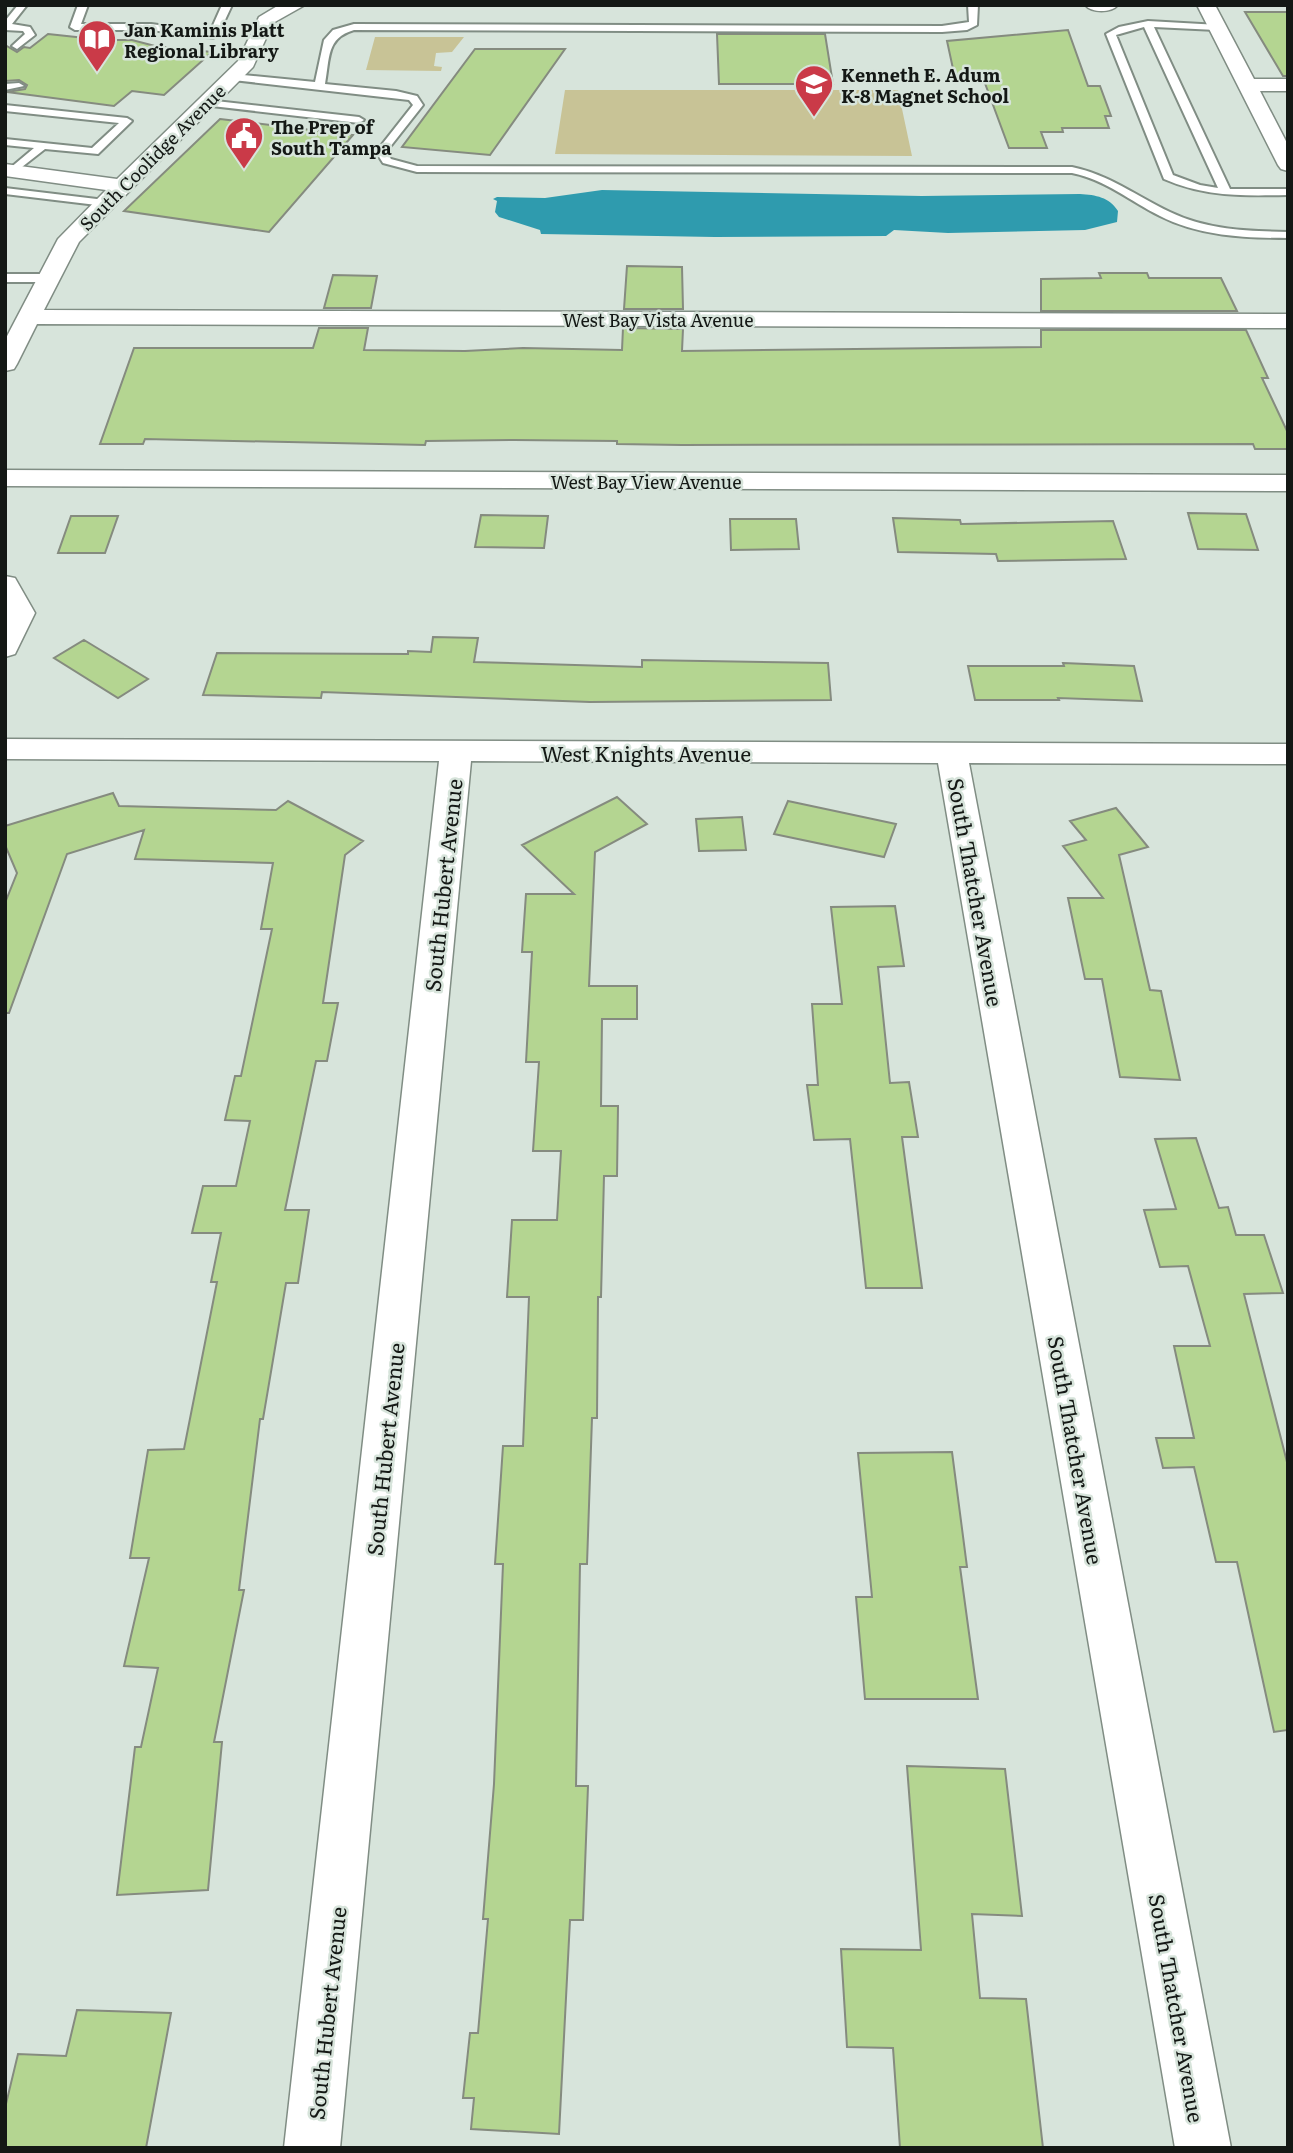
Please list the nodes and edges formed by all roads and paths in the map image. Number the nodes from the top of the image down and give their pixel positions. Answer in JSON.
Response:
{"nodes":[{"id":1,"x":23,"y":5,"type":"edge"},
{"id":2,"x":83,"y":5,"type":"edge"},
{"id":3,"x":227,"y":5,"type":"edge"},
{"id":4,"x":296,"y":5,"type":"edge"},
{"id":5,"x":973,"y":5,"type":"edge"},
{"id":6,"x":1094,"y":5,"type":"edge"},
{"id":7,"x":1109,"y":5,"type":"edge"},
{"id":8,"x":1206,"y":5,"type":"edge"},
{"id":9,"x":1148,"y":25,"type":"junction"},
{"id":10,"x":6,"y":26,"type":"edge"},
{"id":11,"x":1216,"y":27,"type":"junction"},
{"id":12,"x":17,"y":46,"type":"dead end"},
{"id":13,"x":233,"y":77,"type":"junction"},
{"id":14,"x":1245,"y":85,"type":"junction"},
{"id":15,"x":1288,"y":85,"type":"edge"},
{"id":16,"x":19,"y":86,"type":"dead end"},
{"id":17,"x":319,"y":86,"type":"junction"},
{"id":18,"x":5,"y":87,"type":"edge"},
{"id":19,"x":207,"y":103,"type":"junction"},
{"id":20,"x":5,"y":108,"type":"edge"},
{"id":21,"x":359,"y":120,"type":"dead end"},
{"id":22,"x":5,"y":142,"type":"edge"},
{"id":23,"x":43,"y":146,"type":"junction"},
{"id":24,"x":1288,"y":165,"type":"edge"},
{"id":25,"x":8,"y":177,"type":"edge"},
{"id":26,"x":123,"y":186,"type":"junction"},
{"id":27,"x":1226,"y":192,"type":"junction"},
{"id":28,"x":1288,"y":192,"type":"edge"},
{"id":29,"x":105,"y":203,"type":"junction"},
{"id":30,"x":1288,"y":235,"type":"edge"},
{"id":31,"x":5,"y":278,"type":"edge"},
{"id":32,"x":49,"y":278,"type":"junction"},
{"id":33,"x":29,"y":317,"type":"junction"},
{"id":34,"x":1288,"y":321,"type":"edge"},
{"id":35,"x":5,"y":364,"type":"edge"},
{"id":36,"x":5,"y":478,"type":"edge"},
{"id":37,"x":1288,"y":483,"type":"edge"},
{"id":38,"x":5,"y":584,"type":"edge"},
{"id":39,"x":5,"y":648,"type":"edge"},
{"id":40,"x":5,"y":749,"type":"edge"},
{"id":41,"x":456,"y":751,"type":"junction"},
{"id":42,"x":952,"y":753,"type":"junction"},
{"id":43,"x":1288,"y":754,"type":"edge"},
{"id":44,"x":312,"y":2148,"type":"edge"},
{"id":45,"x":1203,"y":2148,"type":"edge"}],
"edges":[{"from":1,"to":10,"type":"lane"},
{"from":2,"to":3,"type":"lane"},
{"from":4,"to":13,"type":"street","name":"South Coolidge Avenue"},
{"from":5,"to":17,"type":"lane"},
{"from":6,"to":7,"type":"street"},
{"from":8,"to":11,"type":"street"},
{"from":9,"to":11,"type":"lane"},
{"from":9,"to":27,"type":"lane"},
{"from":9,"to":27,"type":"lane"},
{"from":10,"to":12,"type":"lane"},
{"from":11,"to":14,"type":"street"},
{"from":13,"to":17,"type":"lane"},
{"from":13,"to":19,"type":"street","name":"South Coolidge Avenue"},
{"from":14,"to":15,"type":"street"},
{"from":14,"to":24,"type":"street"},
{"from":16,"to":18,"type":"lane"},
{"from":17,"to":30,"type":"lane"},
{"from":19,"to":21,"type":"lane"},
{"from":19,"to":26,"type":"street","name":"South Coolidge Avenue"},
{"from":20,"to":23,"type":"lane"},
{"from":22,"to":23,"type":"lane"},
{"from":23,"to":25,"type":"lane"},
{"from":25,"to":26,"type":"street"},
{"from":25,"to":29,"type":"lane"},
{"from":26,"to":29,"type":"street","name":"South Coolidge Avenue"},
{"from":27,"to":28,"type":"lane"},
{"from":29,"to":32,"type":"street","name":"South Coolidge Avenue"},
{"from":31,"to":32,"type":"lane"},
{"from":32,"to":33,"type":"street","name":"South Coolidge Avenue"},
{"from":33,"to":34,"type":"street","name":"West Bay Vista Avenue"},
{"from":33,"to":35,"type":"street","name":"South Coolidge Avenue"},
{"from":36,"to":37,"type":"street","name":"West Bay View Avenue"},
{"from":38,"to":39,"type":"street"},
{"from":40,"to":41,"type":"street","name":"West Knights Avenue"},
{"from":41,"to":42,"type":"street","name":"West Knights Avenue"},
{"from":41,"to":44,"type":"street","name":"South Hubert Avenue"},
{"from":42,"to":43,"type":"street","name":"West Knights Avenue"},
{"from":42,"to":45,"type":"street","name":"South Thatcher Avenue"}]}
